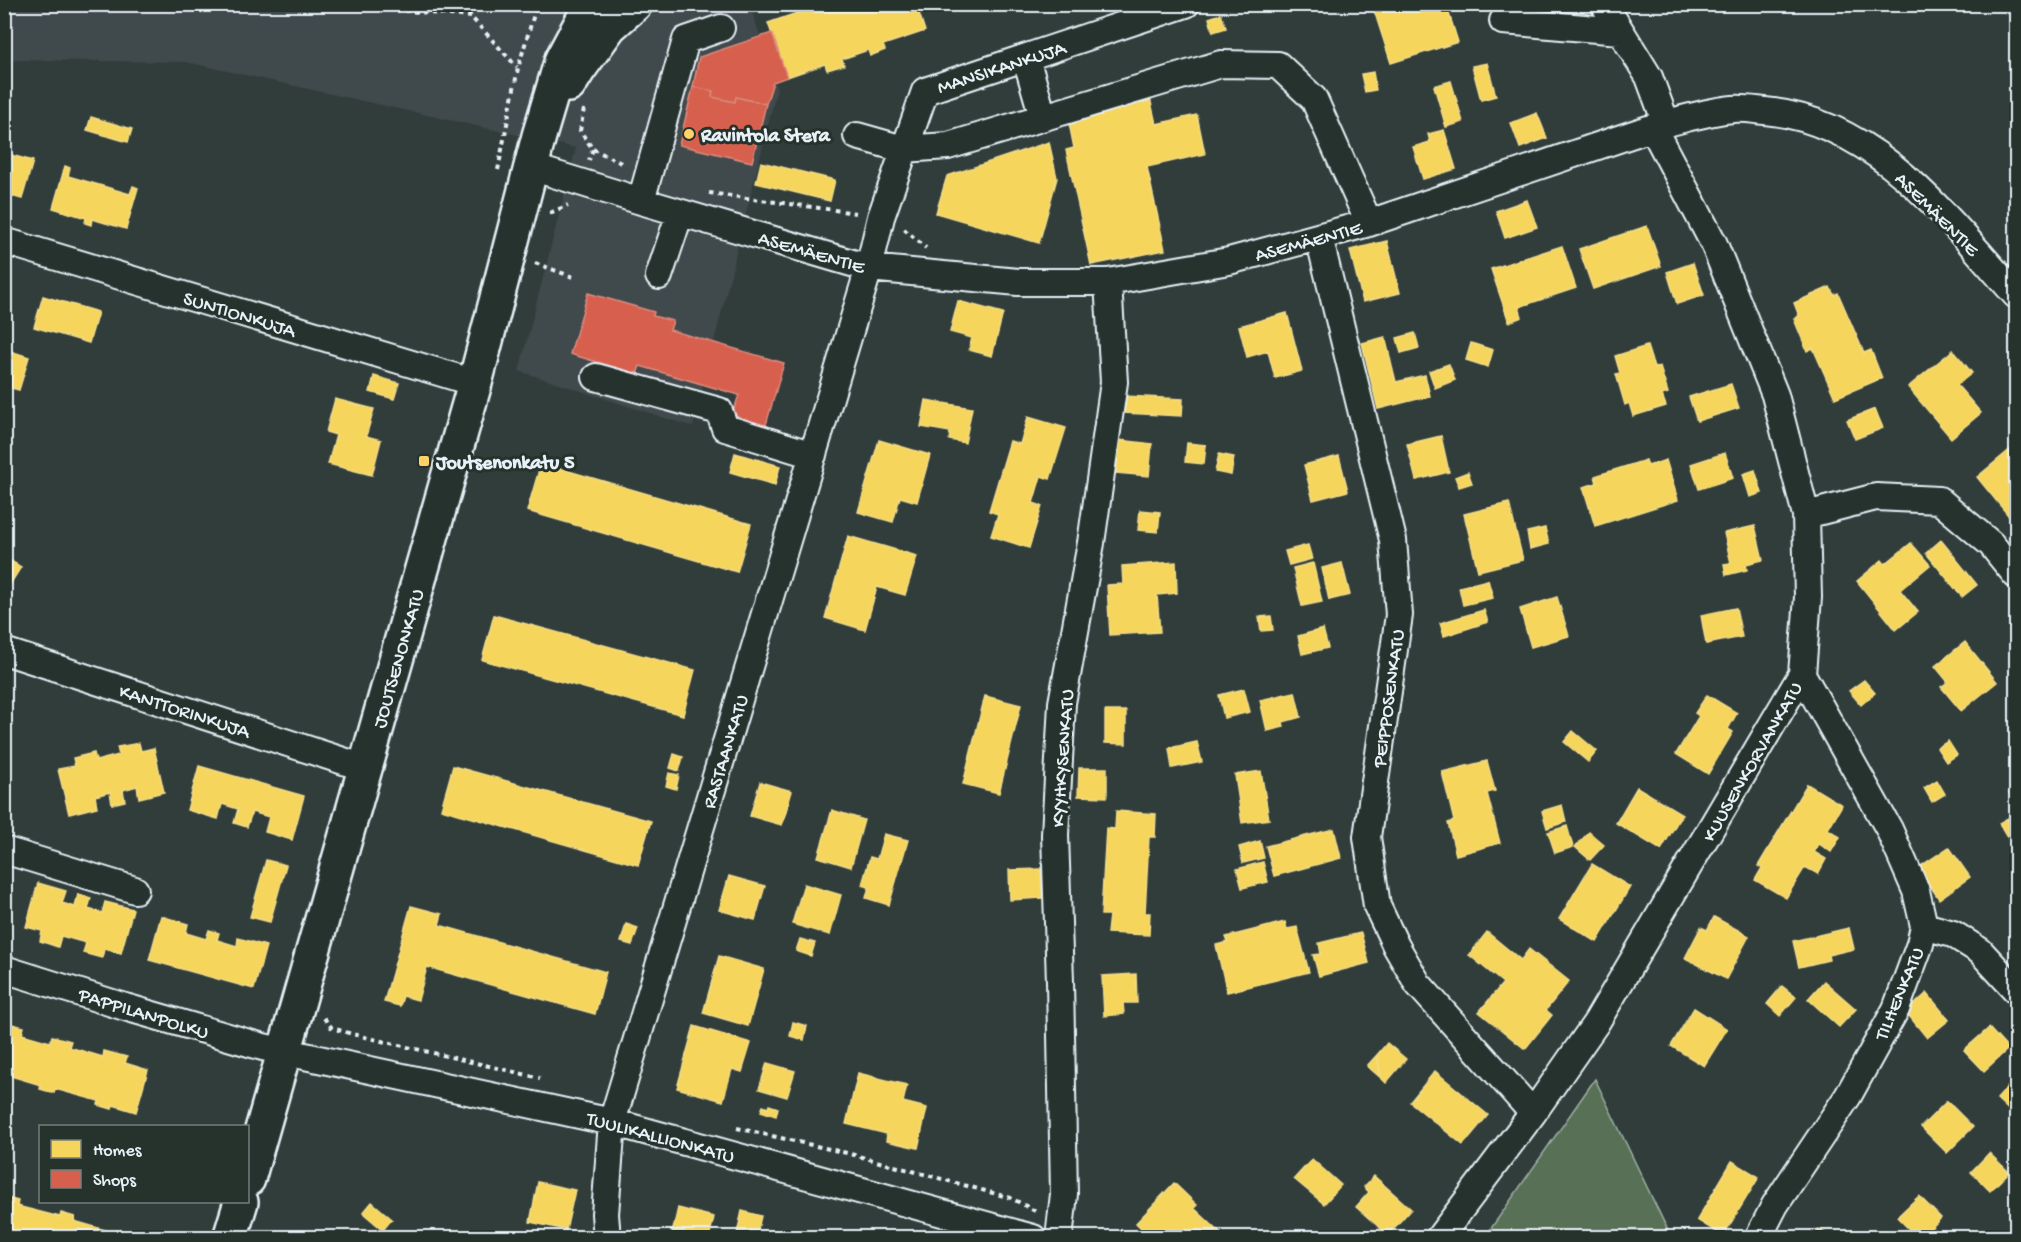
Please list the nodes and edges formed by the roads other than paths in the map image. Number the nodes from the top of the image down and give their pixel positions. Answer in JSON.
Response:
{"nodes":[{"id":1,"x":594,"y":4,"type":"edge"},
{"id":2,"x":635,"y":4,"type":"edge"},
{"id":3,"x":1186,"y":4,"type":"edge"},
{"id":4,"x":1604,"y":4,"type":"edge"},
{"id":5,"x":1503,"y":21,"type":"dead end"},
{"id":6,"x":721,"y":28,"type":"dead end"},
{"id":7,"x":1620,"y":31,"type":"junction"},
{"id":8,"x":1026,"y":58,"type":"junction"},
{"id":9,"x":1043,"y":117,"type":"junction"},
{"id":10,"x":1660,"y":126,"type":"junction"},
{"id":11,"x":539,"y":136,"type":"junction"},
{"id":12,"x":857,"y":136,"type":"dead end"},
{"id":13,"x":903,"y":149,"type":"junction"},
{"id":14,"x":531,"y":167,"type":"junction"},
{"id":15,"x":641,"y":201,"type":"junction"},
{"id":16,"x":680,"y":213,"type":"junction"},
{"id":17,"x":1369,"y":223,"type":"junction"},
{"id":18,"x":1319,"y":237,"type":"junction"},
{"id":19,"x":4,"y":242,"type":"edge"},
{"id":20,"x":869,"y":268,"type":"junction"},
{"id":21,"x":660,"y":276,"type":"dead end"},
{"id":22,"x":1108,"y":282,"type":"junction"},
{"id":23,"x":2016,"y":295,"type":"edge"},
{"id":24,"x":596,"y":377,"type":"dead end"},
{"id":25,"x":475,"y":383,"type":"junction"},
{"id":26,"x":813,"y":455,"type":"junction"},
{"id":27,"x":1806,"y":515,"type":"junction"},
{"id":28,"x":2016,"y":575,"type":"edge"},
{"id":29,"x":4,"y":651,"type":"edge"},
{"id":30,"x":1802,"y":674,"type":"junction"},
{"id":31,"x":365,"y":768,"type":"junction"},
{"id":32,"x":4,"y":850,"type":"edge"},
{"id":33,"x":135,"y":890,"type":"dead end"},
{"id":34,"x":1924,"y":926,"type":"junction"},
{"id":35,"x":4,"y":969,"type":"edge"},
{"id":36,"x":2016,"y":990,"type":"edge"},
{"id":37,"x":285,"y":1051,"type":"junction"},
{"id":38,"x":1533,"y":1113,"type":"junction"},
{"id":39,"x":612,"y":1122,"type":"junction"},
{"id":40,"x":249,"y":1176,"type":"edge"},
{"id":41,"x":241,"y":1203,"type":"edge"},
{"id":42,"x":230,"y":1238,"type":"edge"},
{"id":43,"x":607,"y":1238,"type":"edge"},
{"id":44,"x":1034,"y":1238,"type":"edge"},
{"id":45,"x":1059,"y":1238,"type":"edge"},
{"id":46,"x":1439,"y":1238,"type":"edge"},
{"id":47,"x":1758,"y":1238,"type":"edge"}],
"edges":[{"from":1,"to":11,"type":"main road","name":"JOUTSENONKATU"},
{"from":2,"to":11,"type":"main road","name":"JOUTSENONKATU"},
{"from":3,"to":8,"type":"street","name":"MANSIKANKUJA"},
{"from":4,"to":7,"type":"street","name":"KUUSENKORVANKATU"},
{"from":5,"to":7,"type":"street"},
{"from":6,"to":15,"type":"street"},
{"from":7,"to":10,"type":"street","name":"KUUSENKORVANKATU"},
{"from":8,"to":9,"type":"street"},
{"from":8,"to":13,"type":"street","name":"MANSIKANKUJA"},
{"from":9,"to":13,"type":"street"},
{"from":9,"to":17,"type":"street"},
{"from":10,"to":17,"type":"street","name":"ASEMÄENTIE"},
{"from":10,"to":23,"type":"street","name":"ASEMÄENTIE"},
{"from":10,"to":27,"type":"street","name":"KUUSENKORVANKATU"},
{"from":11,"to":14,"type":"main road","name":"JOUTSENONKATU"},
{"from":12,"to":13,"type":"street"},
{"from":13,"to":20,"type":"street","name":"MANSIKANKUJA"},
{"from":14,"to":15,"type":"street","name":"ASEMÄENTIE"},
{"from":14,"to":25,"type":"main road","name":"JOUTSENONKATU"},
{"from":15,"to":16,"type":"street","name":"ASEMÄENTIE"},
{"from":16,"to":20,"type":"street","name":"ASEMÄENTIE"},
{"from":16,"to":21,"type":"street"},
{"from":17,"to":18,"type":"street","name":"ASEMÄENTIE"},
{"from":18,"to":22,"type":"street","name":"ASEMÄENTIE"},
{"from":18,"to":38,"type":"street","name":"PEIPPOSENKATU"},
{"from":19,"to":25,"type":"street","name":"SUNTIONKUJA"},
{"from":20,"to":22,"type":"street","name":"ASEMÄENTIE"},
{"from":20,"to":26,"type":"street","name":"RASTAANKATU"},
{"from":22,"to":45,"type":"street","name":"KYYHKYSENKATU"},
{"from":24,"to":26,"type":"street"},
{"from":25,"to":31,"type":"main road","name":"JOUTSENONKATU"},
{"from":26,"to":39,"type":"street","name":"RASTAANKATU"},
{"from":27,"to":28,"type":"street"},
{"from":27,"to":30,"type":"street","name":"KUUSENKORVANKATU"},
{"from":29,"to":31,"type":"street","name":"KANTTORINKUJA"},
{"from":30,"to":34,"type":"street","name":"TILHENKATU"},
{"from":30,"to":38,"type":"street","name":"KUUSENKORVANKATU"},
{"from":31,"to":37,"type":"main road","name":"JOUTSENONKATU"},
{"from":32,"to":33,"type":"street"},
{"from":34,"to":36,"type":"street"},
{"from":34,"to":47,"type":"street","name":"TILHENKATU"},
{"from":35,"to":37,"type":"street","name":"PAPPILANPOLKU"},
{"from":37,"to":39,"type":"street","name":"TUULIKALLIONKATU"},
{"from":37,"to":40,"type":"main road","name":"JOUTSENONKATU"},
{"from":38,"to":46,"type":"street","name":"KUUSENKORVANKATU"},
{"from":39,"to":43,"type":"street","name":"RASTAANKATU"},
{"from":39,"to":44,"type":"street","name":"TUULIKALLIONKATU"},
{"from":41,"to":42,"type":"main road"}]}
